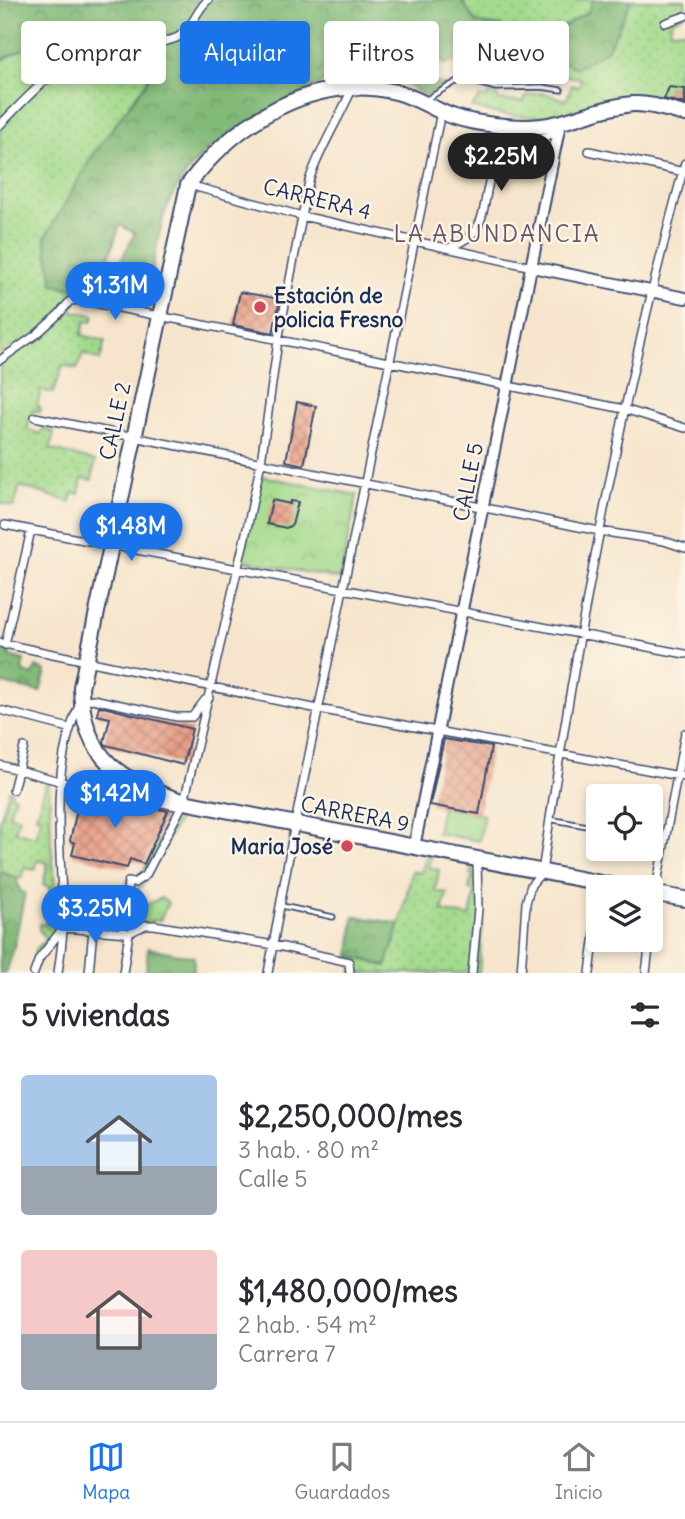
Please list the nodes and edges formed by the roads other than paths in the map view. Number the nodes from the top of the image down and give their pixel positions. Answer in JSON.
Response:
{"nodes":[{"id":1,"x":208,"y":0,"type":"edge"},
{"id":2,"x":685,"y":16,"type":"edge"},
{"id":3,"x":665,"y":23,"type":"dead end"},
{"id":4,"x":352,"y":88,"type":"junction"},
{"id":5,"x":561,"y":90,"type":"dead end"},
{"id":6,"x":424,"y":101,"type":"junction"},
{"id":7,"x":441,"y":112,"type":"junction"},
{"id":8,"x":685,"y":114,"type":"edge"},
{"id":9,"x":0,"y":125,"type":"edge"},
{"id":10,"x":560,"y":128,"type":"junction"},
{"id":11,"x":589,"y":151,"type":"dead end"},
{"id":12,"x":684,"y":169,"type":"edge"},
{"id":13,"x":188,"y":185,"type":"junction"},
{"id":14,"x":302,"y":216,"type":"junction"},
{"id":15,"x":414,"y":242,"type":"junction"},
{"id":16,"x":451,"y":247,"type":"junction"},
{"id":17,"x":531,"y":267,"type":"junction"},
{"id":18,"x":652,"y":291,"type":"junction"},
{"id":19,"x":685,"y":298,"type":"edge"},
{"id":20,"x":159,"y":317,"type":"junction"},
{"id":21,"x":278,"y":341,"type":"junction"},
{"id":22,"x":0,"y":360,"type":"edge"},
{"id":23,"x":389,"y":363,"type":"junction"},
{"id":24,"x":507,"y":386,"type":"junction"},
{"id":25,"x":624,"y":408,"type":"junction"},
{"id":26,"x":35,"y":416,"type":"dead end"},
{"id":27,"x":685,"y":428,"type":"edge"},
{"id":28,"x":134,"y":437,"type":"junction"},
{"id":29,"x":261,"y":463,"type":"junction"},
{"id":30,"x":365,"y":484,"type":"junction"},
{"id":31,"x":483,"y":508,"type":"junction"},
{"id":32,"x":5,"y":525,"type":"dead end"},
{"id":33,"x":31,"y":530,"type":"junction"},
{"id":34,"x":599,"y":531,"type":"junction"},
{"id":35,"x":110,"y":545,"type":"junction"},
{"id":36,"x":685,"y":548,"type":"edge"},
{"id":37,"x":237,"y":569,"type":"junction"},
{"id":38,"x":343,"y":589,"type":"junction"},
{"id":39,"x":462,"y":612,"type":"junction"},
{"id":40,"x":579,"y":634,"type":"junction"},
{"id":41,"x":3,"y":644,"type":"edge"},
{"id":42,"x":685,"y":654,"type":"edge"},
{"id":43,"x":86,"y":662,"type":"junction"},
{"id":44,"x":212,"y":687,"type":"junction"},
{"id":45,"x":210,"y":697,"type":"junction"},
{"id":46,"x":81,"y":701,"type":"junction"},
{"id":47,"x":318,"y":709,"type":"junction"},
{"id":48,"x":0,"y":710,"type":"edge"},
{"id":49,"x":69,"y":728,"type":"junction"},
{"id":50,"x":438,"y":731,"type":"junction"},
{"id":51,"x":685,"y":733,"type":"edge"},
{"id":52,"x":24,"y":747,"type":"dead end"},
{"id":53,"x":97,"y":747,"type":"joint"},
{"id":54,"x":559,"y":755,"type":"junction"},
{"id":55,"x":0,"y":765,"type":"edge"},
{"id":56,"x":20,"y":770,"type":"junction"},
{"id":57,"x":681,"y":776,"type":"edge"},
{"id":58,"x":59,"y":781,"type":"junction"},
{"id":59,"x":13,"y":790,"type":"dead end"},
{"id":60,"x":182,"y":805,"type":"junction"},
{"id":61,"x":549,"y":818,"type":"junction"},
{"id":62,"x":295,"y":823,"type":"junction"},
{"id":63,"x":586,"y":826,"type":"edge"},
{"id":64,"x":665,"y":841,"type":"joint"},
{"id":65,"x":414,"y":847,"type":"junction"},
{"id":66,"x":477,"y":859,"type":"junction"},
{"id":67,"x":542,"y":872,"type":"junction"},
{"id":68,"x":657,"y":875,"type":"edge"},
{"id":69,"x":586,"y":882,"type":"edge"},
{"id":70,"x":663,"y":895,"type":"edge"},
{"id":71,"x":685,"y":899,"type":"edge"},
{"id":72,"x":282,"y":906,"type":"junction"},
{"id":73,"x":333,"y":917,"type":"dead end"},
{"id":74,"x":63,"y":928,"type":"junction"},
{"id":75,"x":93,"y":930,"type":"junction"},
{"id":76,"x":126,"y":933,"type":"junction"},
{"id":77,"x":274,"y":945,"type":"junction"},
{"id":78,"x":593,"y":952,"type":"edge"},
{"id":79,"x":649,"y":952,"type":"edge"},
{"id":80,"x":350,"y":969,"type":"edge"},
{"id":81,"x":34,"y":973,"type":"edge"},
{"id":82,"x":58,"y":973,"type":"edge"},
{"id":83,"x":89,"y":973,"type":"edge"},
{"id":84,"x":122,"y":973,"type":"edge"},
{"id":85,"x":268,"y":973,"type":"edge"},
{"id":86,"x":472,"y":973,"type":"edge"},
{"id":87,"x":521,"y":973,"type":"edge"},
{"id":88,"x":590,"y":973,"type":"edge"},
{"id":89,"x":646,"y":973,"type":"edge"}],
"edges":[{"from":1,"to":9,"type":"street"},
{"from":2,"to":3,"type":"street"},
{"from":4,"to":6,"type":"highway"},
{"from":4,"to":13,"type":"highway"},
{"from":4,"to":14,"type":"street"},
{"from":5,"to":6,"type":"lane"},
{"from":6,"to":7,"type":"highway"},
{"from":7,"to":10,"type":"highway"},
{"from":7,"to":15,"type":"street"},
{"from":8,"to":10,"type":"highway"},
{"from":10,"to":16,"type":"street"},
{"from":10,"to":17,"type":"street","name":"CALLE 5"},
{"from":11,"to":12,"type":"street"},
{"from":12,"to":18,"type":"street"},
{"from":13,"to":14,"type":"street","name":"CARRERA 4"},
{"from":13,"to":20,"type":"highway","name":"CALLE 2"},
{"from":14,"to":15,"type":"street","name":"CARRERA 4"},
{"from":14,"to":21,"type":"street"},
{"from":15,"to":16,"type":"street","name":"CARRERA 4"},
{"from":15,"to":23,"type":"street"},
{"from":16,"to":17,"type":"street","name":"CARRERA 4"},
{"from":17,"to":18,"type":"street","name":"CARRERA 4"},
{"from":17,"to":24,"type":"street","name":"CALLE 5"},
{"from":18,"to":19,"type":"street","name":"CARRERA 4"},
{"from":18,"to":25,"type":"street"},
{"from":20,"to":21,"type":"street"},
{"from":20,"to":22,"type":"street"},
{"from":20,"to":28,"type":"highway","name":"CALLE 2"},
{"from":21,"to":23,"type":"street"},
{"from":21,"to":29,"type":"street"},
{"from":23,"to":24,"type":"street"},
{"from":23,"to":30,"type":"street"},
{"from":24,"to":25,"type":"street"},
{"from":24,"to":31,"type":"street","name":"CALLE 5"},
{"from":25,"to":27,"type":"street"},
{"from":25,"to":34,"type":"street"},
{"from":26,"to":28,"type":"street"},
{"from":28,"to":29,"type":"street"},
{"from":28,"to":35,"type":"highway","name":"CALLE 2"},
{"from":29,"to":30,"type":"street"},
{"from":29,"to":37,"type":"street"},
{"from":30,"to":31,"type":"street"},
{"from":30,"to":38,"type":"street"},
{"from":31,"to":34,"type":"street"},
{"from":31,"to":39,"type":"street","name":"CALLE 5"},
{"from":32,"to":33,"type":"street"},
{"from":33,"to":35,"type":"street"},
{"from":33,"to":41,"type":"street"},
{"from":34,"to":36,"type":"street"},
{"from":34,"to":40,"type":"street"},
{"from":35,"to":37,"type":"street"},
{"from":35,"to":43,"type":"highway","name":"CALLE 2"},
{"from":37,"to":38,"type":"street"},
{"from":37,"to":44,"type":"street"},
{"from":38,"to":39,"type":"street"},
{"from":38,"to":47,"type":"street"},
{"from":39,"to":40,"type":"street"},
{"from":39,"to":50,"type":"street","name":"CALLE 5"},
{"from":40,"to":42,"type":"street"},
{"from":40,"to":54,"type":"street"},
{"from":41,"to":43,"type":"street"},
{"from":43,"to":44,"type":"street"},
{"from":43,"to":46,"type":"highway","name":"CALLE 2"},
{"from":44,"to":45,"type":"street"},
{"from":44,"to":47,"type":"street"},
{"from":45,"to":46,"type":"street"},
{"from":45,"to":60,"type":"street"},
{"from":46,"to":49,"type":"street"},
{"from":46,"to":53,"type":"highway","name":"CALLE 2"},
{"from":47,"to":50,"type":"street"},
{"from":47,"to":62,"type":"street"},
{"from":48,"to":49,"type":"street"},
{"from":49,"to":58,"type":"street"},
{"from":50,"to":54,"type":"street"},
{"from":50,"to":65,"type":"street","name":"CALLE 5"},
{"from":51,"to":57,"type":"street"},
{"from":52,"to":56,"type":"street"},
{"from":53,"to":60,"type":"highway","name":"CARRERA 9"},
{"from":54,"to":57,"type":"street"},
{"from":54,"to":61,"type":"street"},
{"from":55,"to":56,"type":"street"},
{"from":56,"to":58,"type":"street"},
{"from":56,"to":59,"type":"street"},
{"from":57,"to":64,"type":"street"},
{"from":58,"to":60,"type":"street"},
{"from":58,"to":74,"type":"street"},
{"from":60,"to":62,"type":"highway","name":"CARRERA 9"},
{"from":60,"to":76,"type":"street"},
{"from":61,"to":63,"type":"lane"},
{"from":61,"to":67,"type":"street"},
{"from":62,"to":65,"type":"highway","name":"CARRERA 9"},
{"from":62,"to":72,"type":"street"},
{"from":64,"to":68,"type":"street"},
{"from":65,"to":66,"type":"highway","name":"CARRERA 9"},
{"from":66,"to":67,"type":"highway","name":"CARRERA 9"},
{"from":66,"to":86,"type":"street"},
{"from":67,"to":69,"type":"highway","name":"CARRERA 9"},
{"from":67,"to":87,"type":"street"},
{"from":70,"to":71,"type":"highway"},
{"from":72,"to":73,"type":"lane"},
{"from":72,"to":77,"type":"street"},
{"from":74,"to":75,"type":"street"},
{"from":74,"to":81,"type":"street"},
{"from":74,"to":82,"type":"street"},
{"from":75,"to":76,"type":"street"},
{"from":75,"to":83,"type":"street"},
{"from":76,"to":77,"type":"street"},
{"from":76,"to":84,"type":"street"},
{"from":77,"to":80,"type":"street"},
{"from":77,"to":85,"type":"street"},
{"from":78,"to":88,"type":"street"},
{"from":79,"to":89,"type":"street"}]}
